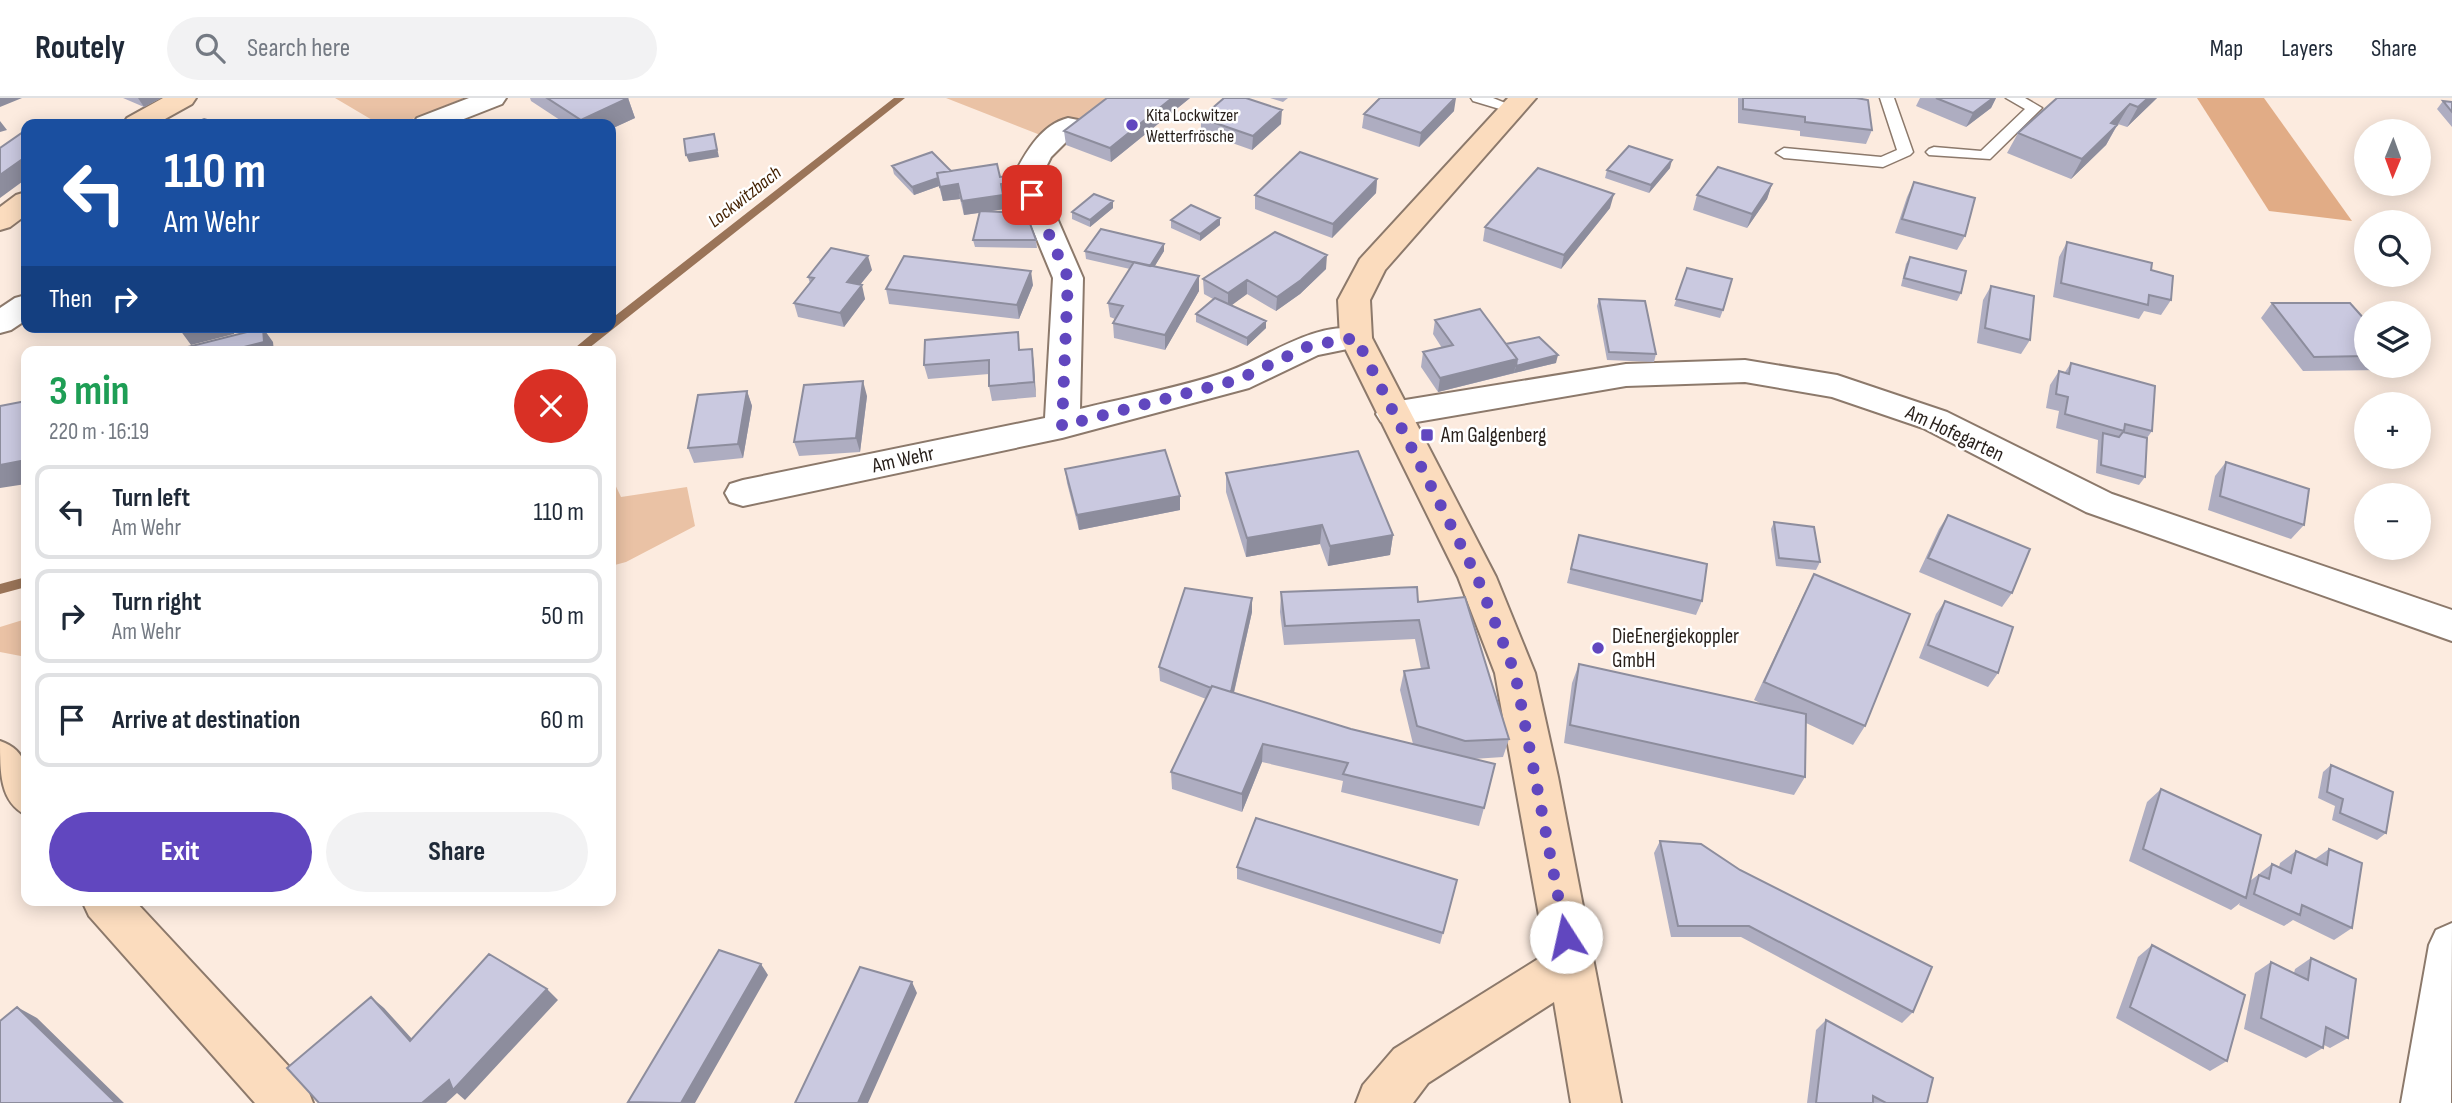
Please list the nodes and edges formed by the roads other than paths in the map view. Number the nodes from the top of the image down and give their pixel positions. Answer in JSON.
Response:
{"nodes":[{"id":1,"x":183,"y":98,"type":"edge"},
{"id":2,"x":493,"y":98,"type":"edge"},
{"id":3,"x":1478,"y":98,"type":"edge"},
{"id":4,"x":1887,"y":98,"type":"edge"},
{"id":5,"x":2013,"y":98,"type":"edge"},
{"id":6,"x":1518,"y":104,"type":"edge"},
{"id":7,"x":146,"y":119,"type":"edge"},
{"id":8,"x":440,"y":119,"type":"edge"},
{"id":9,"x":1068,"y":126,"type":"edge"},
{"id":10,"x":1934,"y":152,"type":"dead end"},
{"id":11,"x":1784,"y":153,"type":"dead end"},
{"id":12,"x":21,"y":205,"type":"edge"},
{"id":13,"x":0,"y":222,"type":"edge"},
{"id":14,"x":21,"y":308,"type":"edge"},
{"id":15,"x":0,"y":323,"type":"edge"},
{"id":16,"x":1356,"y":338,"type":"junction"},
{"id":17,"x":1393,"y":414,"type":"junction"},
{"id":18,"x":1062,"y":426,"type":"junction"},
{"id":19,"x":743,"y":493,"type":"dead end"},
{"id":20,"x":2452,"y":626,"type":"edge"},
{"id":21,"x":0,"y":759,"type":"edge"},
{"id":22,"x":21,"y":789,"type":"edge"},
{"id":23,"x":109,"y":906,"type":"edge"},
{"id":24,"x":2452,"y":945,"type":"edge"},
{"id":25,"x":1571,"y":964,"type":"junction"},
{"id":26,"x":272,"y":1098,"type":"edge"},
{"id":27,"x":1381,"y":1103,"type":"edge"},
{"id":28,"x":1596,"y":1103,"type":"edge"},
{"id":29,"x":2426,"y":1103,"type":"edge"}],
"edges":[{"from":1,"to":7,"type":"main road"},
{"from":2,"to":8,"type":"street"},
{"from":3,"to":6,"type":"lane"},
{"from":4,"to":11,"type":"lane"},
{"from":5,"to":10,"type":"lane"},
{"from":6,"to":16,"type":"main road"},
{"from":9,"to":18,"type":"street"},
{"from":12,"to":13,"type":"main road"},
{"from":14,"to":15,"type":"street"},
{"from":16,"to":17,"type":"main road"},
{"from":16,"to":18,"type":"street","name":"Am Wehr"},
{"from":17,"to":20,"type":"street","name":"Am Hofegarten"},
{"from":17,"to":25,"type":"main road"},
{"from":18,"to":19,"type":"street","name":"Am Wehr"},
{"from":21,"to":22,"type":"main road"},
{"from":23,"to":26,"type":"main road"},
{"from":24,"to":29,"type":"street"},
{"from":25,"to":27,"type":"main road"},
{"from":25,"to":28,"type":"main road"}]}
